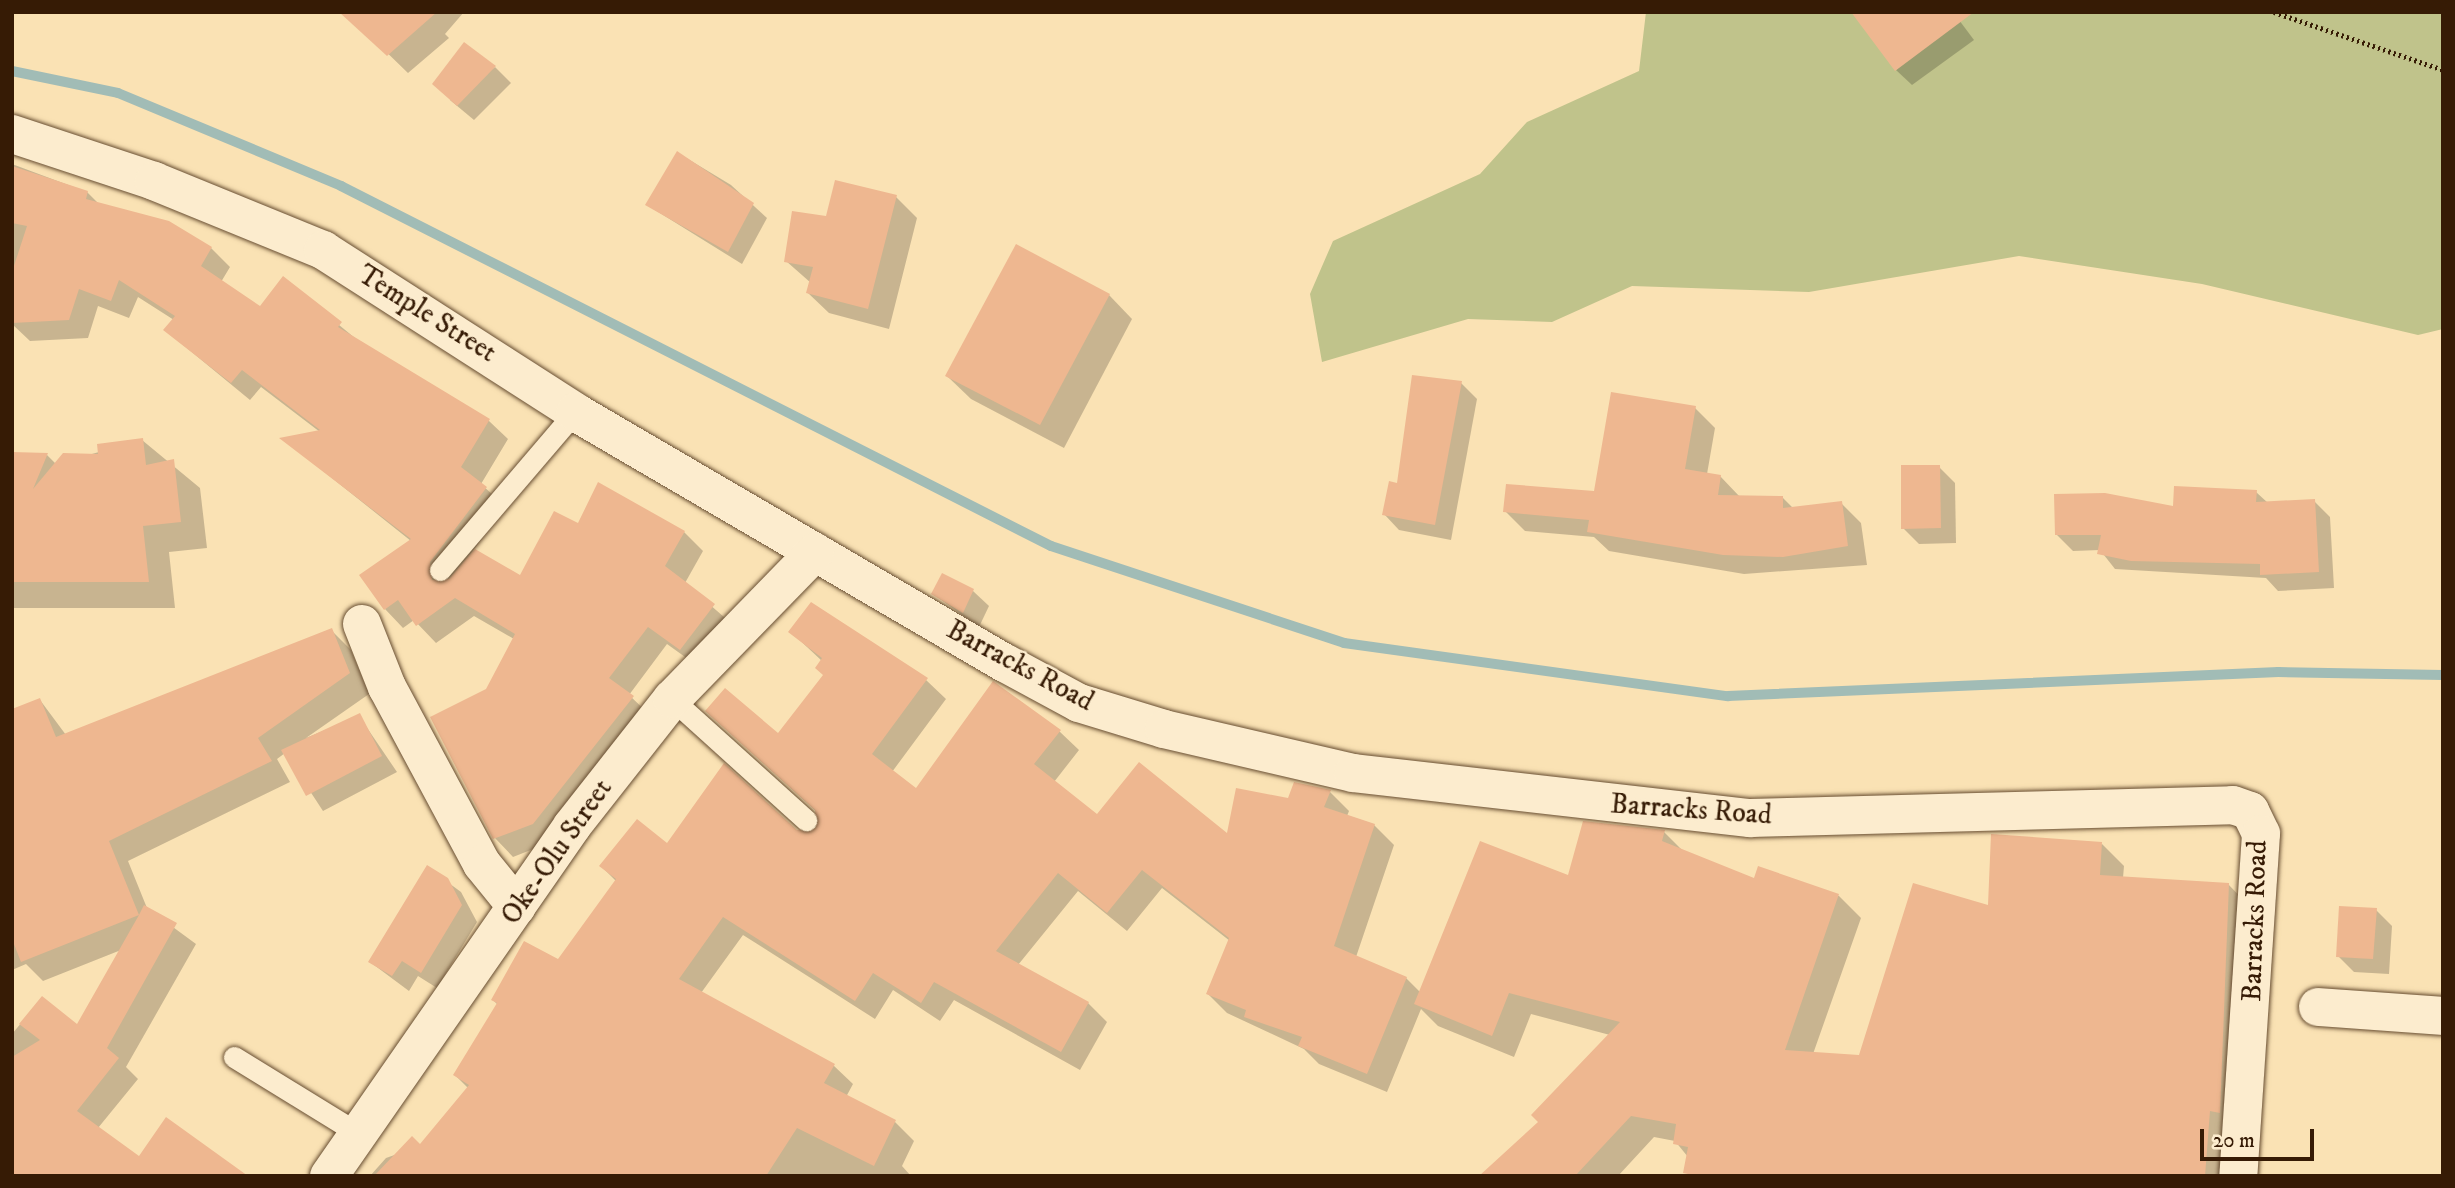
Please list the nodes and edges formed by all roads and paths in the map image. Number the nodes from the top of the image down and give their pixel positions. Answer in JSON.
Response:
{"nodes":[{"id":1,"x":2274,"y":12,"type":"edge"},
{"id":2,"x":2443,"y":70,"type":"edge"},
{"id":3,"x":12,"y":134,"type":"edge"},
{"id":4,"x":575,"y":412,"type":"junction"},
{"id":5,"x":815,"y":552,"type":"junction"},
{"id":6,"x":440,"y":570,"type":"dead end"},
{"id":7,"x":362,"y":624,"type":"dead end"},
{"id":8,"x":672,"y":699,"type":"junction"},
{"id":9,"x":806,"y":820,"type":"dead end"},
{"id":10,"x":517,"y":907,"type":"junction"},
{"id":11,"x":2319,"y":1007,"type":"dead end"},
{"id":12,"x":2443,"y":1016,"type":"edge"},
{"id":13,"x":234,"y":1057,"type":"dead end"},
{"id":14,"x":359,"y":1134,"type":"junction"},
{"id":15,"x":329,"y":1176,"type":"edge"},
{"id":16,"x":2238,"y":1176,"type":"edge"}],
"edges":[{"from":1,"to":2,"type":"path"},
{"from":3,"to":4,"type":"street","name":"Temple Street"},
{"from":4,"to":5,"type":"street","name":"Temple Street"},
{"from":4,"to":6,"type":"lane"},
{"from":5,"to":8,"type":"street","name":"Oke-Olu Street"},
{"from":5,"to":16,"type":"street","name":"Barracks Road"},
{"from":7,"to":10,"type":"street"},
{"from":8,"to":9,"type":"lane"},
{"from":8,"to":10,"type":"street","name":"Oke-Olu Street"},
{"from":10,"to":14,"type":"street","name":"Oke-Olu Street"},
{"from":11,"to":12,"type":"street"},
{"from":13,"to":14,"type":"lane"},
{"from":14,"to":15,"type":"street","name":"Oke-Olu Street"}]}
